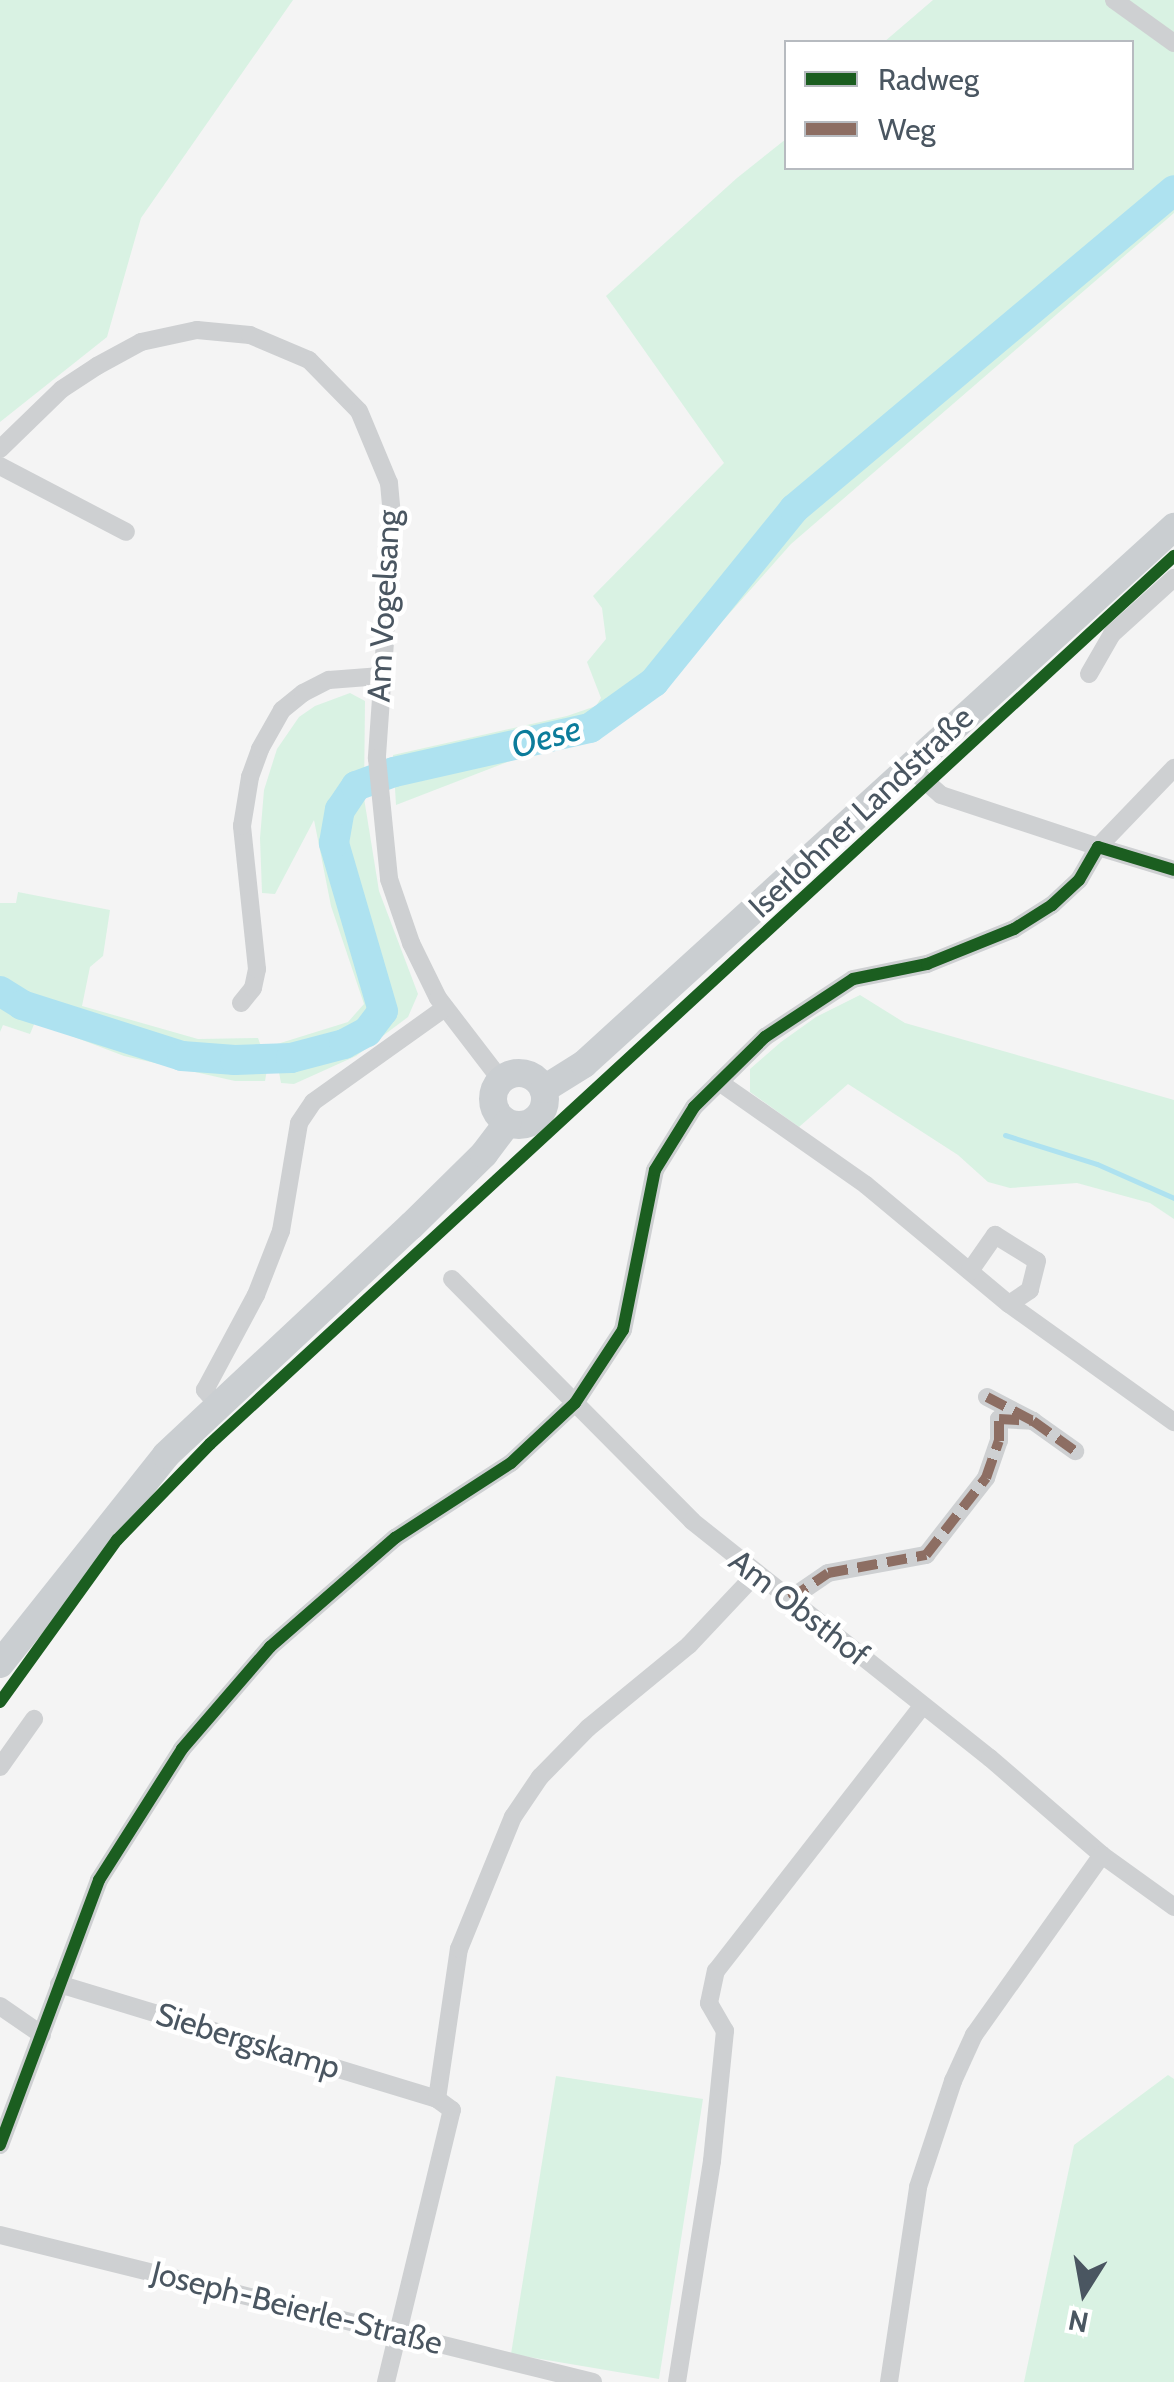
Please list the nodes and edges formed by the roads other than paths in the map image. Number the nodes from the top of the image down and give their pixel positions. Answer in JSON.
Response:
{"nodes":[{"id":1,"x":1114,"y":0,"type":"edge"},
{"id":2,"x":1174,"y":43,"type":"edge"},
{"id":3,"x":0,"y":449,"type":"edge"},
{"id":4,"x":0,"y":466,"type":"edge"},
{"id":5,"x":1174,"y":527,"type":"edge"},
{"id":6,"x":126,"y":532,"type":"dead end"},
{"id":7,"x":1174,"y":578,"type":"edge"},
{"id":8,"x":1089,"y":674,"type":"dead end"},
{"id":9,"x":380,"y":676,"type":"junction"},
{"id":10,"x":908,"y":766,"type":"junction"},
{"id":11,"x":1174,"y":768,"type":"edge"},
{"id":12,"x":1098,"y":846,"type":"junction"},
{"id":13,"x":1174,"y":870,"type":"edge"},
{"id":14,"x":242,"y":1003,"type":"dead end"},
{"id":15,"x":445,"y":1008,"type":"junction"},
{"id":16,"x":501,"y":1080,"type":"junction"},
{"id":17,"x":718,"y":1082,"type":"junction"},
{"id":18,"x":544,"y":1089,"type":"junction"},
{"id":19,"x":507,"y":1122,"type":"junction"},
{"id":20,"x":970,"y":1272,"type":"junction"},
{"id":21,"x":452,"y":1279,"type":"dead end"},
{"id":22,"x":1010,"y":1304,"type":"junction"},
{"id":23,"x":987,"y":1397,"type":"dead end"},
{"id":24,"x":575,"y":1403,"type":"junction"},
{"id":25,"x":218,"y":1405,"type":"junction"},
{"id":26,"x":1034,"y":1421,"type":"junction"},
{"id":27,"x":1174,"y":1422,"type":"edge"},
{"id":28,"x":1075,"y":1451,"type":"dead end"},
{"id":29,"x":755,"y":1574,"type":"junction"},
{"id":30,"x":790,"y":1599,"type":"junction"},
{"id":31,"x":0,"y":1664,"type":"edge"},
{"id":32,"x":922,"y":1706,"type":"junction"},
{"id":33,"x":34,"y":1719,"type":"dead end"},
{"id":34,"x":0,"y":1767,"type":"edge"},
{"id":35,"x":1102,"y":1855,"type":"junction"},
{"id":36,"x":1174,"y":1907,"type":"edge"},
{"id":37,"x":60,"y":1984,"type":"junction"},
{"id":38,"x":0,"y":2006,"type":"edge"},
{"id":39,"x":42,"y":2035,"type":"junction"},
{"id":40,"x":437,"y":2100,"type":"junction"},
{"id":41,"x":0,"y":2145,"type":"edge"},
{"id":42,"x":0,"y":2235,"type":"edge"},
{"id":43,"x":398,"y":2332,"type":"junction"},
{"id":44,"x":386,"y":2382,"type":"edge"},
{"id":45,"x":593,"y":2382,"type":"edge"},
{"id":46,"x":677,"y":2382,"type":"edge"},
{"id":47,"x":888,"y":2382,"type":"edge"}],
"edges":[{"from":1,"to":2,"type":"street"},
{"from":3,"to":9,"type":"street","name":"Am Vogelsang"},
{"from":4,"to":6,"type":"street"},
{"from":5,"to":10,"type":"main road","name":"Iserlohner Landstraße"},
{"from":7,"to":8,"type":"street"},
{"from":9,"to":14,"type":"street"},
{"from":9,"to":15,"type":"street","name":"Am Vogelsang"},
{"from":10,"to":12,"type":"street"},
{"from":10,"to":18,"type":"main road","name":"Iserlohner Landstraße"},
{"from":11,"to":12,"type":"street"},
{"from":12,"to":13,"type":"street"},
{"from":12,"to":17,"type":"street"},
{"from":15,"to":16,"type":"street","name":"Am Vogelsang"},
{"from":15,"to":25,"type":"street"},
{"from":16,"to":18,"type":"main road"},
{"from":16,"to":19,"type":"main road"},
{"from":17,"to":20,"type":"street"},
{"from":17,"to":24,"type":"street"},
{"from":18,"to":19,"type":"main road"},
{"from":19,"to":25,"type":"main road"},
{"from":20,"to":22,"type":"street"},
{"from":20,"to":22,"type":"street"},
{"from":21,"to":24,"type":"street","name":"Am Obsthof"},
{"from":22,"to":27,"type":"street"},
{"from":23,"to":26,"type":"street"},
{"from":24,"to":29,"type":"street","name":"Am Obsthof"},
{"from":24,"to":37,"type":"street"},
{"from":25,"to":31,"type":"main road"},
{"from":26,"to":28,"type":"street"},
{"from":26,"to":30,"type":"street"},
{"from":29,"to":30,"type":"street","name":"Am Obsthof"},
{"from":29,"to":40,"type":"street"},
{"from":30,"to":32,"type":"street","name":"Am Obsthof"},
{"from":32,"to":35,"type":"street","name":"Am Obsthof"},
{"from":32,"to":46,"type":"street"},
{"from":33,"to":34,"type":"street"},
{"from":35,"to":36,"type":"street","name":"Am Obsthof"},
{"from":35,"to":47,"type":"street"},
{"from":37,"to":39,"type":"street"},
{"from":37,"to":40,"type":"street","name":"Siebergskamp"},
{"from":38,"to":39,"type":"street"},
{"from":39,"to":41,"type":"street"},
{"from":40,"to":43,"type":"street"},
{"from":42,"to":43,"type":"street","name":"Joseph-Beierle-Straße"},
{"from":43,"to":44,"type":"street"},
{"from":43,"to":45,"type":"street","name":"Joseph-Beierle-Straße"}]}
